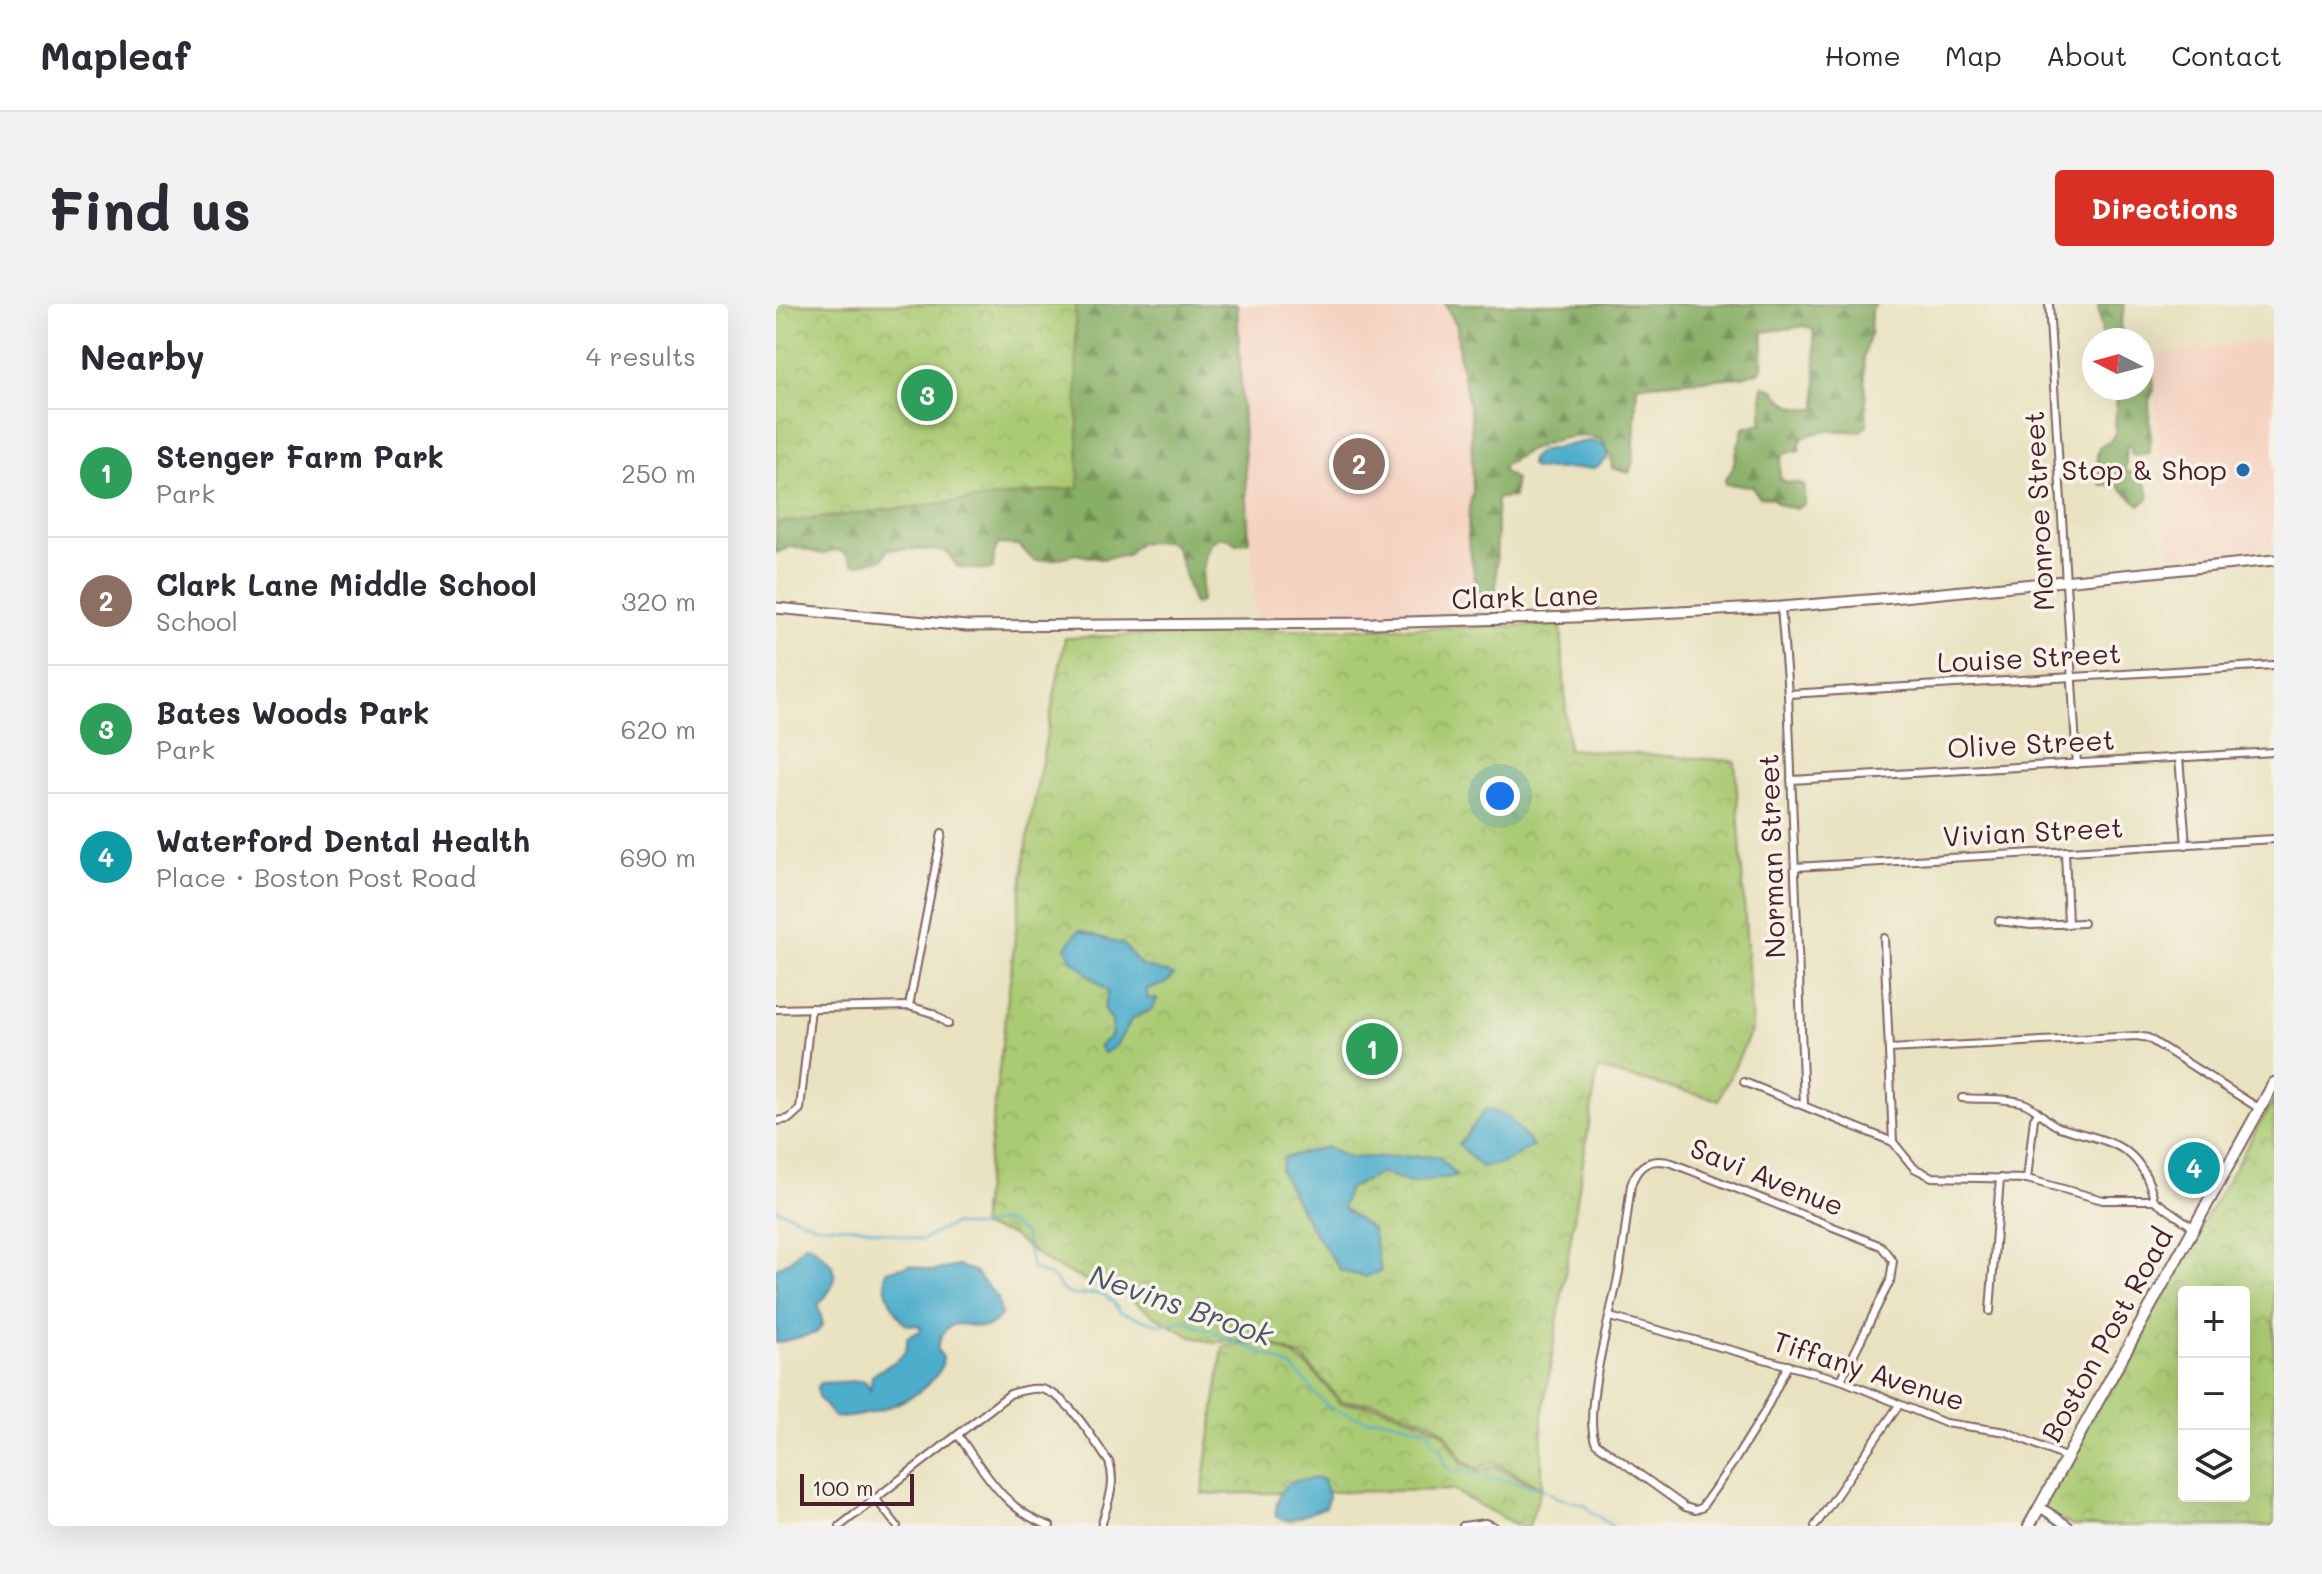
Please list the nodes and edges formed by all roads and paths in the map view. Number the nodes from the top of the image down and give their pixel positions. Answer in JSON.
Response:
{"nodes":[{"id":1,"x":2049,"y":304,"type":"edge"},
{"id":2,"x":2274,"y":560,"type":"edge"},
{"id":3,"x":2065,"y":582,"type":"junction"},
{"id":4,"x":1781,"y":607,"type":"junction"},
{"id":5,"x":776,"y":608,"type":"edge"},
{"id":6,"x":2274,"y":665,"type":"edge"},
{"id":7,"x":2071,"y":677,"type":"junction"},
{"id":8,"x":1788,"y":694,"type":"junction"},
{"id":9,"x":2274,"y":752,"type":"edge"},
{"id":10,"x":2179,"y":757,"type":"junction"},
{"id":11,"x":2077,"y":764,"type":"junction"},
{"id":12,"x":1791,"y":780,"type":"junction"},
{"id":13,"x":942,"y":833,"type":"dead end"},
{"id":14,"x":2274,"y":839,"type":"edge"},
{"id":15,"x":2186,"y":845,"type":"junction"},
{"id":16,"x":2065,"y":851,"type":"junction"},
{"id":17,"x":1795,"y":867,"type":"junction"},
{"id":18,"x":1999,"y":921,"type":"dead end"},
{"id":19,"x":2083,"y":923,"type":"dead end"},
{"id":20,"x":2068,"y":924,"type":"junction"},
{"id":21,"x":1884,"y":938,"type":"dead end"},
{"id":22,"x":909,"y":1006,"type":"junction"},
{"id":23,"x":811,"y":1008,"type":"junction"},
{"id":24,"x":776,"y":1009,"type":"edge"},
{"id":25,"x":948,"y":1024,"type":"dead end"},
{"id":26,"x":1889,"y":1049,"type":"junction"},
{"id":27,"x":1744,"y":1082,"type":"dead end"},
{"id":28,"x":2274,"y":1083,"type":"edge"},
{"id":29,"x":1962,"y":1098,"type":"dead end"},
{"id":30,"x":1804,"y":1105,"type":"junction"},
{"id":31,"x":2260,"y":1109,"type":"junction"},
{"id":32,"x":2038,"y":1114,"type":"junction"},
{"id":33,"x":776,"y":1121,"type":"edge"},
{"id":34,"x":1893,"y":1142,"type":"junction"},
{"id":35,"x":2000,"y":1178,"type":"junction"},
{"id":36,"x":2027,"y":1179,"type":"junction"},
{"id":37,"x":2154,"y":1200,"type":"junction"},
{"id":38,"x":2194,"y":1228,"type":"junction"},
{"id":39,"x":1990,"y":1311,"type":"dead end"},
{"id":40,"x":1610,"y":1317,"type":"junction"},
{"id":41,"x":1788,"y":1365,"type":"junction"},
{"id":42,"x":1841,"y":1380,"type":"junction"},
{"id":43,"x":1899,"y":1405,"type":"junction"},
{"id":44,"x":958,"y":1435,"type":"junction"},
{"id":45,"x":2067,"y":1458,"type":"junction"},
{"id":46,"x":876,"y":1499,"type":"junction"},
{"id":47,"x":2040,"y":1507,"type":"junction"},
{"id":48,"x":840,"y":1526,"type":"edge"},
{"id":49,"x":897,"y":1526,"type":"edge"},
{"id":50,"x":1050,"y":1526,"type":"edge"},
{"id":51,"x":1101,"y":1526,"type":"edge"},
{"id":52,"x":1463,"y":1526,"type":"edge"},
{"id":53,"x":1493,"y":1526,"type":"edge"},
{"id":54,"x":1815,"y":1526,"type":"edge"},
{"id":55,"x":2029,"y":1526,"type":"edge"},
{"id":56,"x":2068,"y":1526,"type":"edge"}],
"edges":[{"from":1,"to":3,"type":"street","name":"Monroe Street"},
{"from":2,"to":3,"type":"main road","name":"Clark Lane"},
{"from":3,"to":4,"type":"main road","name":"Clark Lane"},
{"from":3,"to":7,"type":"street","name":"Monroe Street"},
{"from":4,"to":5,"type":"main road","name":"Clark Lane"},
{"from":4,"to":8,"type":"street","name":"Norman Street"},
{"from":6,"to":7,"type":"street","name":"Louise Street"},
{"from":7,"to":8,"type":"street","name":"Louise Street"},
{"from":7,"to":11,"type":"street","name":"Monroe Street"},
{"from":8,"to":12,"type":"street","name":"Norman Street"},
{"from":9,"to":10,"type":"street","name":"Olive Street"},
{"from":10,"to":11,"type":"street","name":"Olive Street"},
{"from":10,"to":15,"type":"street"},
{"from":11,"to":12,"type":"street","name":"Olive Street"},
{"from":12,"to":17,"type":"street","name":"Norman Street"},
{"from":13,"to":22,"type":"street"},
{"from":14,"to":15,"type":"street","name":"Vivian Street"},
{"from":15,"to":16,"type":"street","name":"Vivian Street"},
{"from":16,"to":17,"type":"street","name":"Vivian Street"},
{"from":16,"to":20,"type":"street"},
{"from":17,"to":30,"type":"street","name":"Norman Street"},
{"from":18,"to":20,"type":"street"},
{"from":19,"to":20,"type":"street"},
{"from":21,"to":26,"type":"street"},
{"from":22,"to":23,"type":"street"},
{"from":22,"to":25,"type":"street"},
{"from":23,"to":24,"type":"street"},
{"from":23,"to":33,"type":"street"},
{"from":26,"to":31,"type":"street"},
{"from":26,"to":34,"type":"street"},
{"from":27,"to":30,"type":"street"},
{"from":28,"to":31,"type":"main road","name":"Boston Post Road"},
{"from":29,"to":32,"type":"street"},
{"from":30,"to":34,"type":"street"},
{"from":31,"to":38,"type":"main road","name":"Boston Post Road"},
{"from":32,"to":36,"type":"street"},
{"from":32,"to":37,"type":"street"},
{"from":34,"to":35,"type":"street"},
{"from":35,"to":36,"type":"street"},
{"from":35,"to":39,"type":"street"},
{"from":36,"to":37,"type":"street"},
{"from":37,"to":38,"type":"street"},
{"from":38,"to":45,"type":"main road","name":"Boston Post Road"},
{"from":40,"to":41,"type":"street","name":"Tiffany Avenue"},
{"from":40,"to":41,"type":"street"},
{"from":40,"to":42,"type":"street","name":"Savi Avenue"},
{"from":41,"to":42,"type":"street","name":"Tiffany Avenue"},
{"from":42,"to":43,"type":"street","name":"Tiffany Avenue"},
{"from":43,"to":45,"type":"street","name":"Tiffany Avenue"},
{"from":43,"to":54,"type":"street"},
{"from":44,"to":46,"type":"street"},
{"from":44,"to":50,"type":"street"},
{"from":44,"to":51,"type":"street"},
{"from":45,"to":47,"type":"main road","name":"Boston Post Road"},
{"from":46,"to":48,"type":"street"},
{"from":46,"to":49,"type":"street"},
{"from":47,"to":55,"type":"main road","name":"Boston Post Road"},
{"from":47,"to":56,"type":"street"},
{"from":52,"to":53,"type":"street"}]}
